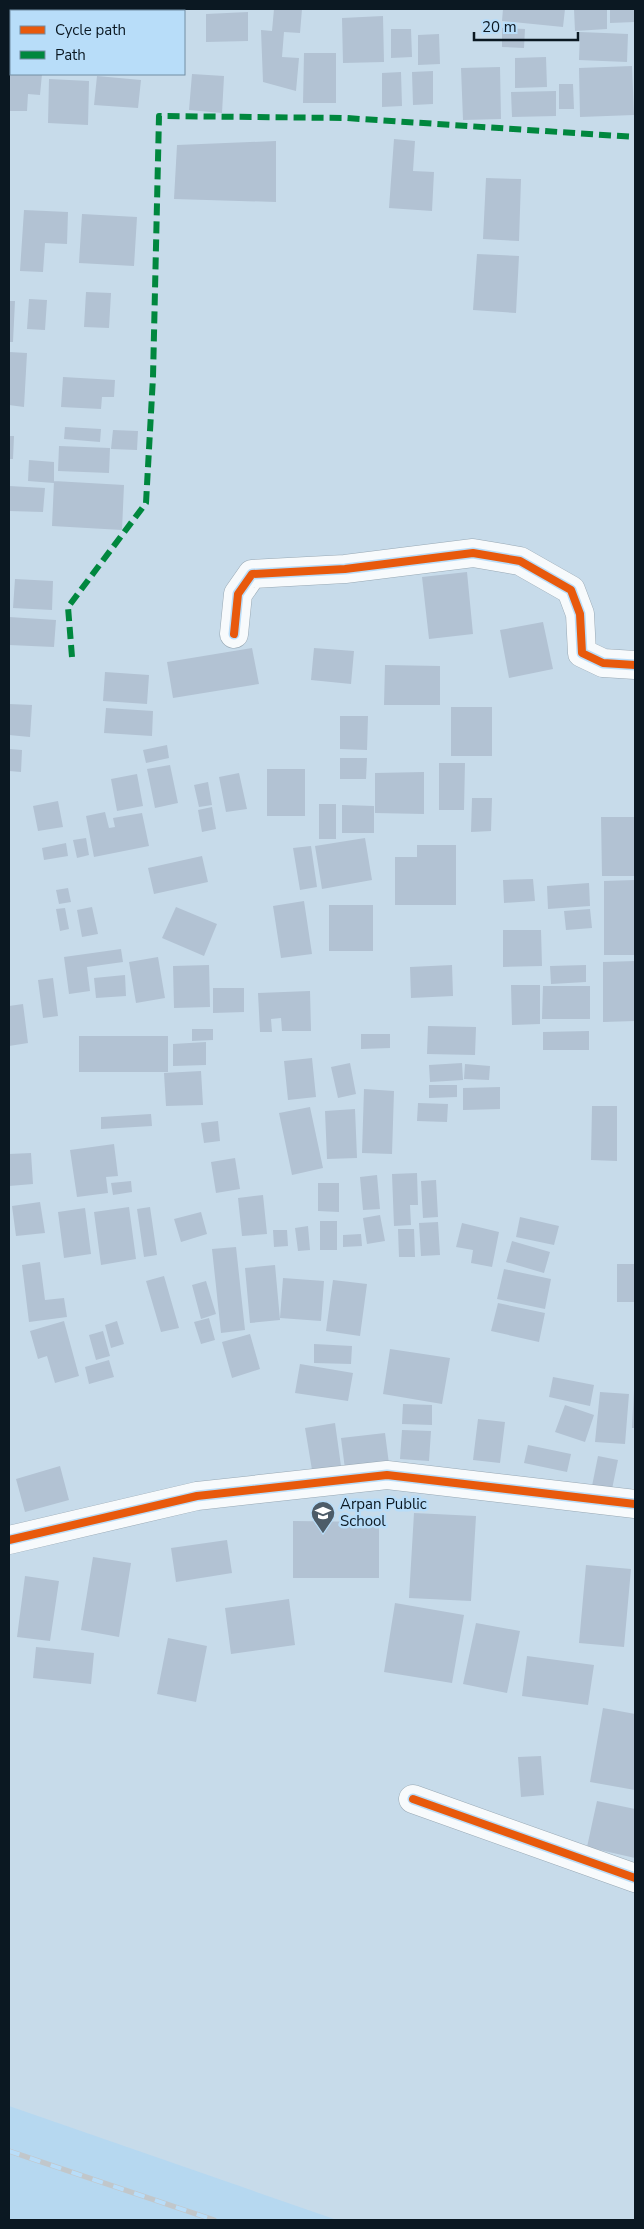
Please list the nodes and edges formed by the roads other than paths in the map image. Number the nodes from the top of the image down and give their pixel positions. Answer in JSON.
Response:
{"nodes":[{"id":1,"x":234,"y":634,"type":"dead end"},
{"id":2,"x":635,"y":665,"type":"edge"},
{"id":3,"x":635,"y":1504,"type":"edge"},
{"id":4,"x":9,"y":1540,"type":"edge"},
{"id":5,"x":413,"y":1799,"type":"dead end"},
{"id":6,"x":635,"y":1878,"type":"edge"}],
"edges":[{"from":1,"to":2,"type":"street"},
{"from":3,"to":4,"type":"street"},
{"from":5,"to":6,"type":"street"}]}
